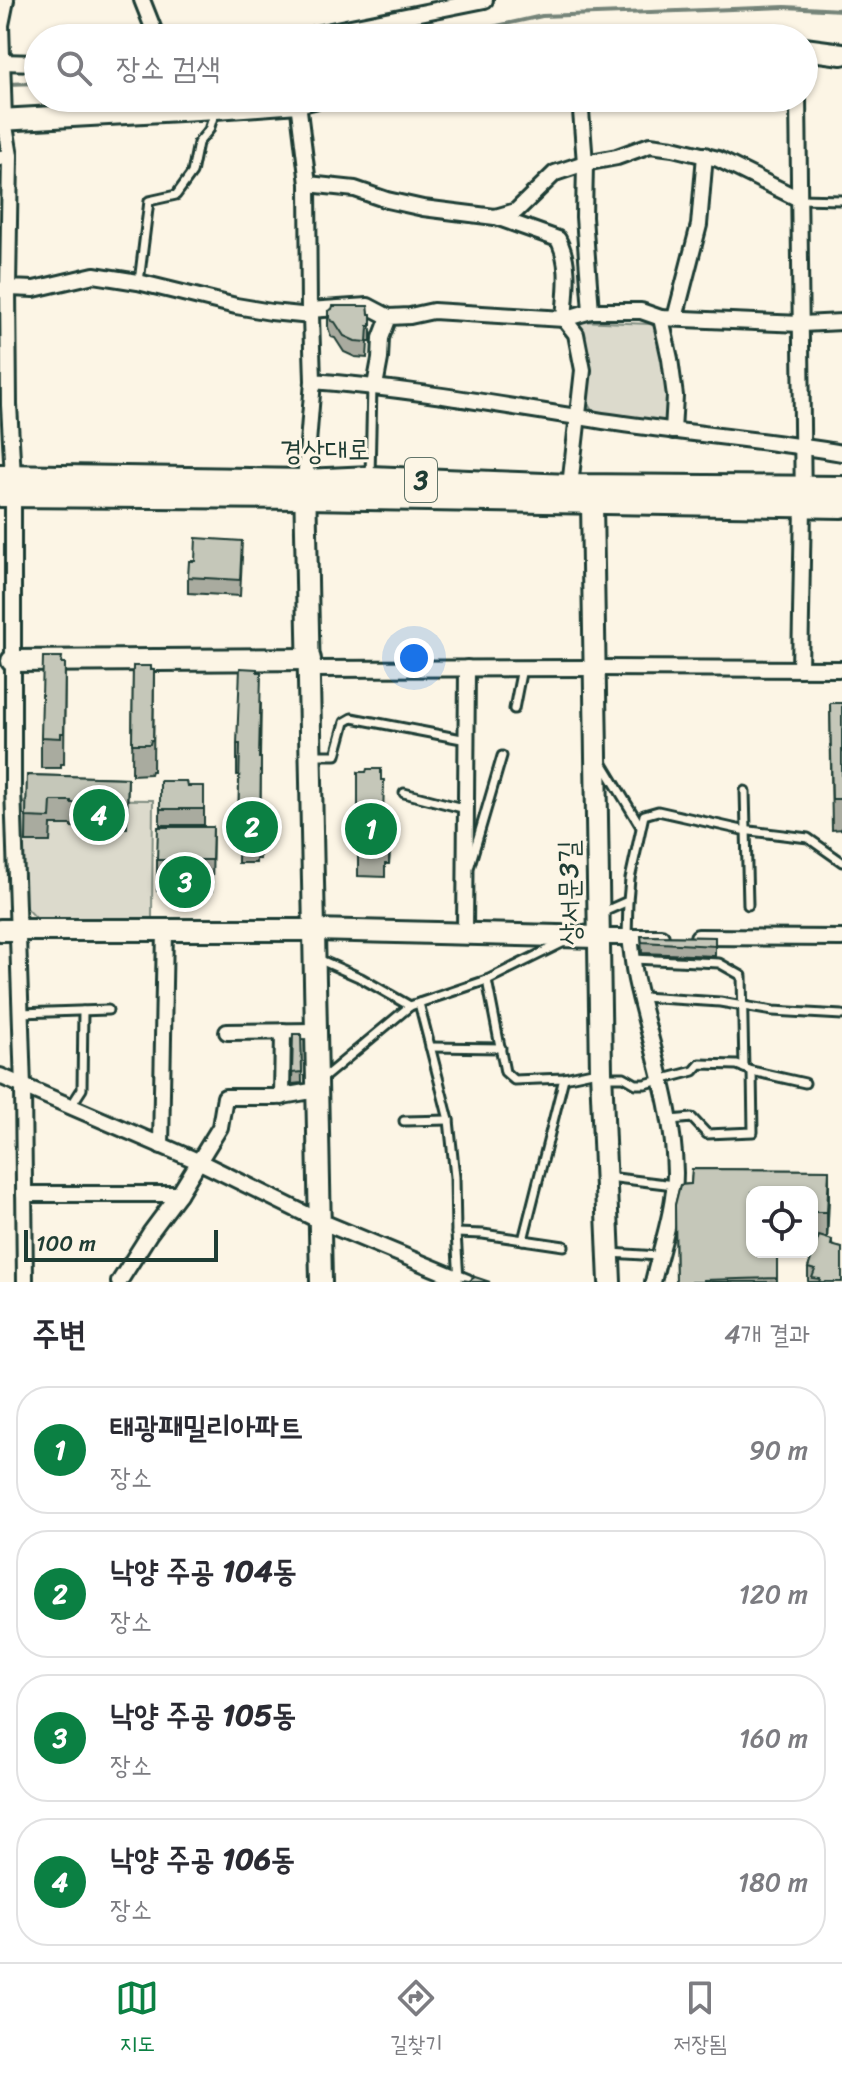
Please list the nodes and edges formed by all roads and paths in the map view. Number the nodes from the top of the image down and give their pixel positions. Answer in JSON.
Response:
{"nodes":[{"id":1,"x":6,"y":0,"type":"edge"},
{"id":2,"x":142,"y":0,"type":"edge"},
{"id":3,"x":485,"y":0,"type":"edge"},
{"id":4,"x":151,"y":24,"type":"edge"},
{"id":5,"x":366,"y":24,"type":"edge"},
{"id":6,"x":818,"y":51,"type":"edge"},
{"id":7,"x":842,"y":54,"type":"edge"},
{"id":8,"x":1,"y":62,"type":"edge"},
{"id":9,"x":24,"y":63,"type":"edge"},
{"id":10,"x":130,"y":112,"type":"edge"},
{"id":11,"x":215,"y":112,"type":"edge"},
{"id":12,"x":306,"y":112,"type":"edge"},
{"id":13,"x":581,"y":112,"type":"edge"},
{"id":14,"x":798,"y":112,"type":"edge"},
{"id":15,"x":2,"y":118,"type":"edge"},
{"id":16,"x":705,"y":155,"type":"junction"},
{"id":17,"x":5,"y":157,"type":"edge"},
{"id":18,"x":585,"y":163,"type":"junction"},
{"id":19,"x":308,"y":184,"type":"junction"},
{"id":20,"x":799,"y":199,"type":"junction"},
{"id":21,"x":842,"y":200,"type":"edge"},
{"id":22,"x":495,"y":217,"type":"junction"},
{"id":23,"x":138,"y":282,"type":"junction"},
{"id":24,"x":4,"y":289,"type":"edge"},
{"id":25,"x":591,"y":311,"type":"junction"},
{"id":26,"x":310,"y":313,"type":"junction"},
{"id":27,"x":389,"y":317,"type":"junction"},
{"id":28,"x":668,"y":318,"type":"junction"},
{"id":29,"x":564,"y":319,"type":"junction"},
{"id":30,"x":842,"y":322,"type":"edge"},
{"id":31,"x":802,"y":324,"type":"junction"},
{"id":32,"x":313,"y":381,"type":"junction"},
{"id":33,"x":374,"y":386,"type":"junction"},
{"id":34,"x":579,"y":417,"type":"junction"},
{"id":35,"x":673,"y":431,"type":"junction"},
{"id":36,"x":801,"y":446,"type":"junction"},
{"id":37,"x":842,"y":453,"type":"edge"},
{"id":38,"x":370,"y":478,"type":"junction"},
{"id":39,"x":6,"y":486,"type":"edge"},
{"id":40,"x":570,"y":486,"type":"junction"},
{"id":41,"x":842,"y":488,"type":"edge"},
{"id":42,"x":305,"y":489,"type":"junction"},
{"id":43,"x":803,"y":497,"type":"junction"},
{"id":44,"x":592,"y":503,"type":"junction"},
{"id":45,"x":842,"y":506,"type":"edge"},
{"id":46,"x":12,"y":661,"type":"junction"},
{"id":47,"x":310,"y":664,"type":"junction"},
{"id":48,"x":467,"y":668,"type":"junction"},
{"id":49,"x":522,"y":668,"type":"junction"},
{"id":50,"x":594,"y":668,"type":"junction"},
{"id":51,"x":800,"y":669,"type":"junction"},
{"id":52,"x":842,"y":669,"type":"edge"},
{"id":53,"x":514,"y":709,"type":"dead end"},
{"id":54,"x":467,"y":740,"type":"junction"},
{"id":55,"x":595,"y":751,"type":"junction"},
{"id":56,"x":312,"y":755,"type":"junction"},
{"id":57,"x":502,"y":756,"type":"dead end"},
{"id":58,"x":745,"y":791,"type":"dead end"},
{"id":59,"x":404,"y":793,"type":"dead end"},
{"id":60,"x":466,"y":809,"type":"junction"},
{"id":61,"x":641,"y":827,"type":"junction"},
{"id":62,"x":745,"y":830,"type":"junction"},
{"id":63,"x":842,"y":862,"type":"edge"},
{"id":64,"x":466,"y":881,"type":"junction"},
{"id":65,"x":628,"y":901,"type":"junction"},
{"id":66,"x":748,"y":905,"type":"dead end"},
{"id":67,"x":597,"y":915,"type":"junction"},
{"id":68,"x":8,"y":930,"type":"edge"},
{"id":69,"x":165,"y":930,"type":"junction"},
{"id":70,"x":314,"y":930,"type":"junction"},
{"id":71,"x":465,"y":934,"type":"junction"},
{"id":72,"x":575,"y":937,"type":"junction"},
{"id":73,"x":597,"y":937,"type":"junction"},
{"id":74,"x":628,"y":937,"type":"junction"},
{"id":75,"x":842,"y":938,"type":"edge"},
{"id":76,"x":315,"y":958,"type":"junction"},
{"id":77,"x":633,"y":959,"type":"junction"},
{"id":78,"x":487,"y":980,"type":"junction"},
{"id":79,"x":641,"y":997,"type":"junction"},
{"id":80,"x":419,"y":1003,"type":"junction"},
{"id":81,"x":742,"y":1005,"type":"junction"},
{"id":82,"x":410,"y":1006,"type":"junction"},
{"id":83,"x":108,"y":1010,"type":"dead end"},
{"id":84,"x":83,"y":1011,"type":"junction"},
{"id":85,"x":20,"y":1013,"type":"junction"},
{"id":86,"x":842,"y":1015,"type":"edge"},
{"id":87,"x":283,"y":1031,"type":"junction"},
{"id":88,"x":316,"y":1031,"type":"junction"},
{"id":89,"x":227,"y":1032,"type":"dead end"},
{"id":90,"x":430,"y":1047,"type":"junction"},
{"id":91,"x":501,"y":1048,"type":"junction"},
{"id":92,"x":748,"y":1069,"type":"junction"},
{"id":93,"x":601,"y":1074,"type":"junction"},
{"id":94,"x":0,"y":1076,"type":"edge"},
{"id":95,"x":564,"y":1078,"type":"junction"},
{"id":96,"x":662,"y":1080,"type":"junction"},
{"id":97,"x":805,"y":1083,"type":"dead end"},
{"id":98,"x":23,"y":1087,"type":"junction"},
{"id":99,"x":317,"y":1087,"type":"junction"},
{"id":100,"x":282,"y":1097,"type":"junction"},
{"id":101,"x":70,"y":1108,"type":"junction"},
{"id":102,"x":449,"y":1120,"type":"junction"},
{"id":103,"x":668,"y":1120,"type":"junction"},
{"id":104,"x":404,"y":1121,"type":"dead end"},
{"id":105,"x":161,"y":1146,"type":"junction"},
{"id":106,"x":200,"y":1162,"type":"junction"},
{"id":107,"x":605,"y":1176,"type":"junction"},
{"id":108,"x":674,"y":1185,"type":"junction"},
{"id":109,"x":24,"y":1194,"type":"junction"},
{"id":110,"x":179,"y":1194,"type":"junction"},
{"id":111,"x":320,"y":1221,"type":"junction"},
{"id":112,"x":456,"y":1233,"type":"junction"},
{"id":113,"x":523,"y":1240,"type":"junction"},
{"id":114,"x":564,"y":1246,"type":"dead end"},
{"id":115,"x":609,"y":1253,"type":"junction"},
{"id":116,"x":659,"y":1256,"type":"junction"},
{"id":117,"x":462,"y":1281,"type":"edge"},
{"id":118,"x":25,"y":1282,"type":"edge"},
{"id":119,"x":119,"y":1282,"type":"edge"},
{"id":120,"x":321,"y":1282,"type":"edge"},
{"id":121,"x":610,"y":1282,"type":"edge"},
{"id":122,"x":653,"y":1282,"type":"edge"}],
"edges":[{"from":1,"to":8,"type":"street"},
{"from":2,"to":4,"type":"street"},
{"from":3,"to":5,"type":"street"},
{"from":6,"to":7,"type":"street"},
{"from":8,"to":9,"type":"street"},
{"from":8,"to":15,"type":"street"},
{"from":10,"to":15,"type":"street"},
{"from":11,"to":23,"type":"lane"},
{"from":12,"to":19,"type":"street"},
{"from":13,"to":18,"type":"street"},
{"from":14,"to":20,"type":"street"},
{"from":15,"to":17,"type":"street"},
{"from":16,"to":18,"type":"street"},
{"from":16,"to":20,"type":"street"},
{"from":16,"to":28,"type":"street"},
{"from":17,"to":24,"type":"street"},
{"from":18,"to":22,"type":"street"},
{"from":18,"to":25,"type":"street"},
{"from":19,"to":22,"type":"street"},
{"from":19,"to":26,"type":"street"},
{"from":20,"to":21,"type":"lane"},
{"from":20,"to":31,"type":"street"},
{"from":22,"to":29,"type":"street"},
{"from":23,"to":24,"type":"street"},
{"from":23,"to":26,"type":"street"},
{"from":24,"to":39,"type":"street"},
{"from":25,"to":28,"type":"street"},
{"from":25,"to":29,"type":"street"},
{"from":26,"to":27,"type":"street"},
{"from":26,"to":32,"type":"street"},
{"from":27,"to":29,"type":"street"},
{"from":27,"to":33,"type":"street"},
{"from":28,"to":31,"type":"street"},
{"from":28,"to":35,"type":"street"},
{"from":29,"to":34,"type":"street"},
{"from":30,"to":31,"type":"street"},
{"from":31,"to":36,"type":"street"},
{"from":32,"to":33,"type":"street"},
{"from":32,"to":42,"type":"street"},
{"from":33,"to":34,"type":"street"},
{"from":33,"to":38,"type":"lane"},
{"from":34,"to":35,"type":"street"},
{"from":34,"to":40,"type":"street"},
{"from":35,"to":36,"type":"street"},
{"from":36,"to":37,"type":"street"},
{"from":36,"to":43,"type":"street"},
{"from":38,"to":40,"type":"main road","name":"경상대로","number":"3"},
{"from":38,"to":42,"type":"main road","name":"경상대로","number":"3"},
{"from":39,"to":42,"type":"main road","name":"경상대로","number":"3"},
{"from":39,"to":46,"type":"street"},
{"from":40,"to":43,"type":"main road","name":"경상대로","number":"3"},
{"from":41,"to":43,"type":"main road","name":"경상대로","number":"3"},
{"from":42,"to":44,"type":"main road","name":"경상대로","number":"3"},
{"from":42,"to":47,"type":"street"},
{"from":43,"to":44,"type":"main road","name":"경상대로","number":"3"},
{"from":43,"to":45,"type":"main road","name":"경상대로","number":"3"},
{"from":43,"to":51,"type":"street"},
{"from":44,"to":50,"type":"street","name":"상서문3길"},
{"from":46,"to":47,"type":"street"},
{"from":46,"to":68,"type":"street"},
{"from":47,"to":48,"type":"street"},
{"from":47,"to":56,"type":"street"},
{"from":48,"to":49,"type":"street"},
{"from":48,"to":54,"type":"street"},
{"from":49,"to":50,"type":"street"},
{"from":49,"to":53,"type":"lane"},
{"from":50,"to":51,"type":"street"},
{"from":50,"to":55,"type":"street","name":"상서문3길"},
{"from":51,"to":52,"type":"street"},
{"from":54,"to":56,"type":"lane"},
{"from":54,"to":60,"type":"street"},
{"from":55,"to":61,"type":"lane"},
{"from":55,"to":67,"type":"street","name":"상서문3길"},
{"from":56,"to":70,"type":"street"},
{"from":57,"to":64,"type":"lane"},
{"from":58,"to":62,"type":"lane"},
{"from":59,"to":60,"type":"lane"},
{"from":60,"to":64,"type":"street"},
{"from":61,"to":62,"type":"lane"},
{"from":61,"to":65,"type":"lane"},
{"from":62,"to":63,"type":"lane"},
{"from":62,"to":66,"type":"lane"},
{"from":64,"to":71,"type":"street"},
{"from":65,"to":67,"type":"lane"},
{"from":65,"to":74,"type":"lane"},
{"from":67,"to":73,"type":"street","name":"상서문3길"},
{"from":68,"to":69,"type":"street"},
{"from":68,"to":85,"type":"street"},
{"from":69,"to":70,"type":"street"},
{"from":69,"to":105,"type":"street"},
{"from":70,"to":71,"type":"street"},
{"from":70,"to":76,"type":"street"},
{"from":71,"to":72,"type":"street"},
{"from":72,"to":73,"type":"street"},
{"from":72,"to":78,"type":"lane"},
{"from":73,"to":74,"type":"street"},
{"from":73,"to":93,"type":"street","name":"상서문3길"},
{"from":74,"to":75,"type":"street"},
{"from":74,"to":77,"type":"street"},
{"from":76,"to":82,"type":"lane"},
{"from":76,"to":88,"type":"street"},
{"from":77,"to":79,"type":"street"},
{"from":77,"to":81,"type":"lane"},
{"from":78,"to":80,"type":"lane"},
{"from":78,"to":91,"type":"lane"},
{"from":79,"to":81,"type":"lane"},
{"from":79,"to":96,"type":"street"},
{"from":80,"to":82,"type":"lane"},
{"from":80,"to":90,"type":"lane"},
{"from":81,"to":86,"type":"lane"},
{"from":81,"to":92,"type":"lane"},
{"from":82,"to":99,"type":"lane"},
{"from":83,"to":84,"type":"lane"},
{"from":84,"to":85,"type":"lane"},
{"from":84,"to":101,"type":"lane"},
{"from":85,"to":98,"type":"street"},
{"from":87,"to":88,"type":"street"},
{"from":87,"to":89,"type":"street"},
{"from":87,"to":100,"type":"street"},
{"from":88,"to":99,"type":"street"},
{"from":90,"to":91,"type":"lane"},
{"from":90,"to":102,"type":"lane"},
{"from":91,"to":95,"type":"lane"},
{"from":92,"to":96,"type":"lane"},
{"from":92,"to":97,"type":"lane"},
{"from":92,"to":103,"type":"lane"},
{"from":93,"to":95,"type":"lane"},
{"from":93,"to":96,"type":"lane"},
{"from":93,"to":107,"type":"street","name":"상서문3길"},
{"from":94,"to":98,"type":"street"},
{"from":95,"to":113,"type":"lane"},
{"from":96,"to":103,"type":"street"},
{"from":98,"to":101,"type":"street"},
{"from":98,"to":109,"type":"street"},
{"from":99,"to":100,"type":"street"},
{"from":99,"to":111,"type":"street"},
{"from":100,"to":106,"type":"street"},
{"from":101,"to":105,"type":"street"},
{"from":102,"to":104,"type":"lane"},
{"from":102,"to":112,"type":"lane"},
{"from":103,"to":108,"type":"street"},
{"from":105,"to":106,"type":"street"},
{"from":106,"to":110,"type":"street"},
{"from":106,"to":111,"type":"street"},
{"from":107,"to":108,"type":"lane"},
{"from":107,"to":115,"type":"street","name":"상서문3길"},
{"from":108,"to":116,"type":"street"},
{"from":109,"to":110,"type":"street"},
{"from":109,"to":118,"type":"street"},
{"from":110,"to":119,"type":"street"},
{"from":111,"to":117,"type":"street"},
{"from":111,"to":120,"type":"street"},
{"from":112,"to":113,"type":"lane"},
{"from":112,"to":117,"type":"lane"},
{"from":113,"to":114,"type":"lane"},
{"from":115,"to":116,"type":"lane"},
{"from":115,"to":121,"type":"street","name":"상서문3길"},
{"from":116,"to":122,"type":"street"}]}
